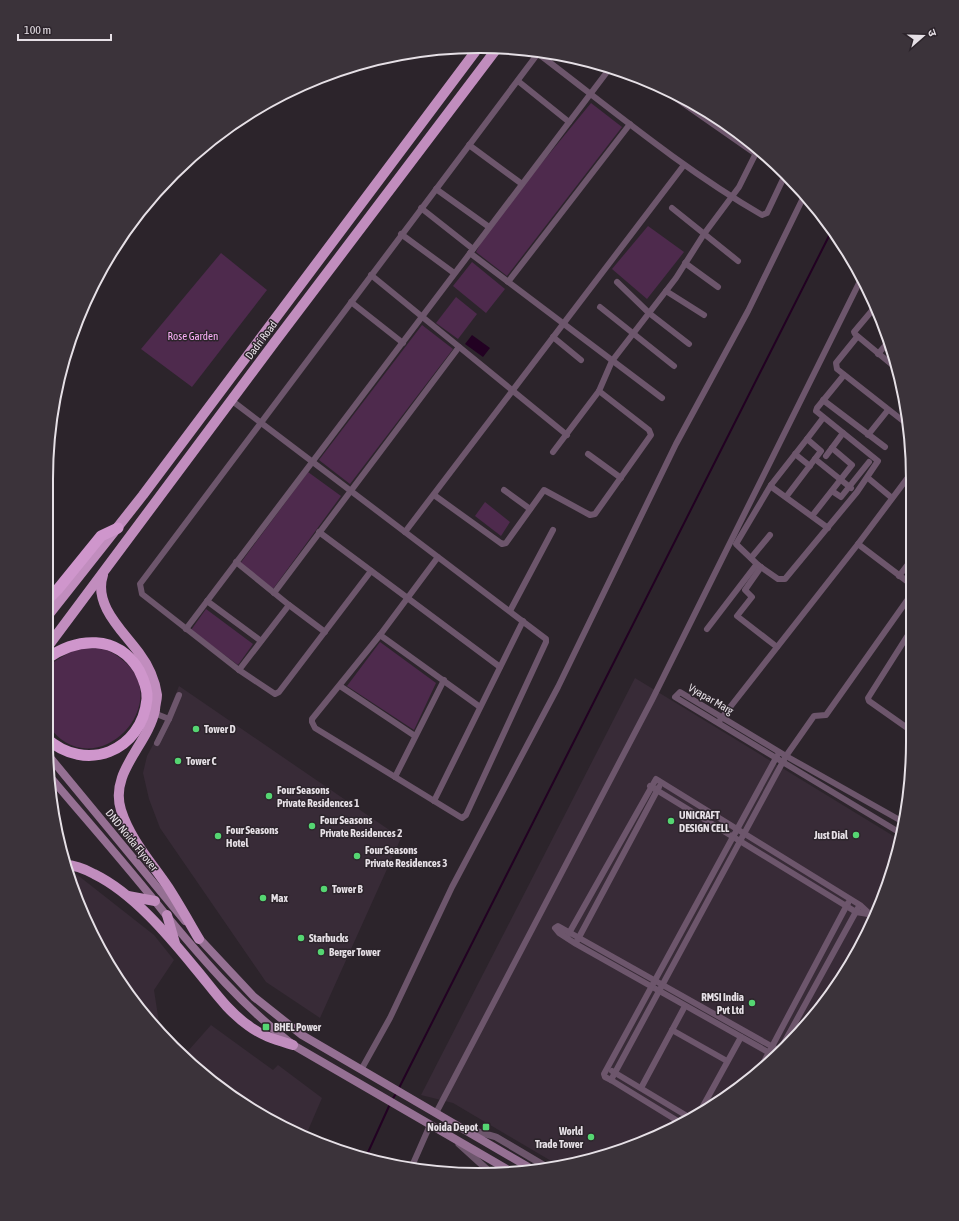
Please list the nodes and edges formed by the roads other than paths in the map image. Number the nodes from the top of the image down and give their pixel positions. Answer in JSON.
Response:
{"nodes":[{"id":1,"x":474,"y":53,"type":"edge"},
{"id":2,"x":493,"y":53,"type":"edge"},
{"id":3,"x":535,"y":57,"type":"edge"},
{"id":4,"x":546,"y":59,"type":"edge"},
{"id":5,"x":606,"y":73,"type":"edge"},
{"id":6,"x":518,"y":81,"type":"junction"},
{"id":7,"x":591,"y":94,"type":"junction"},
{"id":8,"x":569,"y":122,"type":"junction"},
{"id":9,"x":630,"y":124,"type":"junction"},
{"id":10,"x":469,"y":145,"type":"junction"},
{"id":11,"x":756,"y":155,"type":"edge"},
{"id":12,"x":684,"y":166,"type":"junction"},
{"id":13,"x":783,"y":180,"type":"edge"},
{"id":14,"x":522,"y":184,"type":"junction"},
{"id":15,"x":436,"y":189,"type":"junction"},
{"id":16,"x":730,"y":197,"type":"junction"},
{"id":17,"x":802,"y":200,"type":"edge"},
{"id":18,"x":421,"y":208,"type":"junction"},
{"id":19,"x":672,"y":208,"type":"dead end"},
{"id":20,"x":489,"y":227,"type":"junction"},
{"id":21,"x":401,"y":234,"type":"junction"},
{"id":22,"x":704,"y":234,"type":"junction"},
{"id":23,"x":472,"y":251,"type":"junction"},
{"id":24,"x":738,"y":261,"type":"dead end"},
{"id":25,"x":685,"y":263,"type":"junction"},
{"id":26,"x":454,"y":273,"type":"junction"},
{"id":27,"x":371,"y":275,"type":"junction"},
{"id":28,"x":508,"y":282,"type":"junction"},
{"id":29,"x":616,"y":282,"type":"dead end"},
{"id":30,"x":858,"y":284,"type":"edge"},
{"id":31,"x":718,"y":287,"type":"dead end"},
{"id":32,"x":666,"y":291,"type":"junction"},
{"id":33,"x":351,"y":302,"type":"junction"},
{"id":34,"x":600,"y":307,"type":"dead end"},
{"id":35,"x":872,"y":311,"type":"edge"},
{"id":36,"x":649,"y":313,"type":"junction"},
{"id":37,"x":704,"y":315,"type":"dead end"},
{"id":38,"x":422,"y":317,"type":"junction"},
{"id":39,"x":563,"y":324,"type":"junction"},
{"id":40,"x":633,"y":334,"type":"junction"},
{"id":41,"x":553,"y":337,"type":"junction"},
{"id":42,"x":857,"y":337,"type":"junction"},
{"id":43,"x":403,"y":343,"type":"junction"},
{"id":44,"x":689,"y":344,"type":"dead end"},
{"id":45,"x":459,"y":347,"type":"junction"},
{"id":46,"x":884,"y":347,"type":"edge"},
{"id":47,"x":878,"y":354,"type":"junction"},
{"id":48,"x":581,"y":360,"type":"dead end"},
{"id":49,"x":612,"y":361,"type":"junction"},
{"id":50,"x":889,"y":363,"type":"edge"},
{"id":51,"x":674,"y":366,"type":"dead end"},
{"id":52,"x":844,"y":375,"type":"junction"},
{"id":53,"x":512,"y":390,"type":"junction"},
{"id":54,"x":599,"y":391,"type":"junction"},
{"id":55,"x":662,"y":398,"type":"dead end"},
{"id":56,"x":231,"y":400,"type":"junction"},
{"id":57,"x":824,"y":400,"type":"junction"},
{"id":58,"x":888,"y":410,"type":"junction"},
{"id":59,"x":823,"y":418,"type":"junction"},
{"id":60,"x":901,"y":420,"type":"edge"},
{"id":61,"x":260,"y":422,"type":"junction"},
{"id":62,"x":567,"y":434,"type":"junction"},
{"id":63,"x":843,"y":434,"type":"junction"},
{"id":64,"x":868,"y":435,"type":"junction"},
{"id":65,"x":807,"y":439,"type":"junction"},
{"id":66,"x":885,"y":447,"type":"dead end"},
{"id":67,"x":832,"y":448,"type":"junction"},
{"id":68,"x":553,"y":452,"type":"dead end"},
{"id":69,"x":588,"y":454,"type":"dead end"},
{"id":70,"x":795,"y":454,"type":"junction"},
{"id":71,"x":826,"y":456,"type":"dead end"},
{"id":72,"x":815,"y":459,"type":"junction"},
{"id":73,"x":313,"y":462,"type":"junction"},
{"id":74,"x":869,"y":462,"type":"dead end"},
{"id":75,"x":810,"y":466,"type":"junction"},
{"id":76,"x":621,"y":478,"type":"junction"},
{"id":77,"x":868,"y":478,"type":"junction"},
{"id":78,"x":841,"y":480,"type":"junction"},
{"id":79,"x":906,"y":480,"type":"edge"},
{"id":80,"x":771,"y":485,"type":"junction"},
{"id":81,"x":850,"y":487,"type":"junction"},
{"id":82,"x":350,"y":490,"type":"junction"},
{"id":83,"x":504,"y":490,"type":"dead end"},
{"id":84,"x":832,"y":491,"type":"junction"},
{"id":85,"x":857,"y":492,"type":"junction"},
{"id":86,"x":434,"y":495,"type":"junction"},
{"id":87,"x":786,"y":497,"type":"junction"},
{"id":88,"x":892,"y":498,"type":"junction"},
{"id":89,"x":530,"y":509,"type":"junction"},
{"id":90,"x":812,"y":516,"type":"junction"},
{"id":91,"x":118,"y":528,"type":"junction"},
{"id":92,"x":828,"y":528,"type":"junction"},
{"id":93,"x":553,"y":530,"type":"dead end"},
{"id":94,"x":319,"y":532,"type":"junction"},
{"id":95,"x":405,"y":532,"type":"junction"},
{"id":96,"x":770,"y":535,"type":"dead end"},
{"id":97,"x":858,"y":544,"type":"junction"},
{"id":98,"x":438,"y":557,"type":"junction"},
{"id":99,"x":751,"y":558,"type":"junction"},
{"id":100,"x":236,"y":562,"type":"junction"},
{"id":101,"x":760,"y":566,"type":"junction"},
{"id":102,"x":906,"y":567,"type":"edge"},
{"id":103,"x":104,"y":571,"type":"junction"},
{"id":104,"x":371,"y":571,"type":"junction"},
{"id":105,"x":899,"y":576,"type":"junction"},
{"id":106,"x":906,"y":581,"type":"edge"},
{"id":107,"x":274,"y":593,"type":"junction"},
{"id":108,"x":53,"y":594,"type":"edge"},
{"id":109,"x":407,"y":599,"type":"junction"},
{"id":110,"x":206,"y":601,"type":"junction"},
{"id":111,"x":906,"y":601,"type":"edge"},
{"id":112,"x":289,"y":605,"type":"junction"},
{"id":113,"x":53,"y":609,"type":"edge"},
{"id":114,"x":510,"y":611,"type":"junction"},
{"id":115,"x":523,"y":621,"type":"junction"},
{"id":116,"x":64,"y":626,"type":"junction"},
{"id":117,"x":186,"y":629,"type":"junction"},
{"id":118,"x":706,"y":629,"type":"dead end"},
{"id":119,"x":325,"y":632,"type":"junction"},
{"id":120,"x":380,"y":635,"type":"junction"},
{"id":121,"x":53,"y":637,"type":"edge"},
{"id":122,"x":906,"y":638,"type":"edge"},
{"id":123,"x":53,"y":640,"type":"edge"},
{"id":124,"x":261,"y":641,"type":"junction"},
{"id":125,"x":778,"y":647,"type":"junction"},
{"id":126,"x":53,"y":655,"type":"edge"},
{"id":127,"x":500,"y":667,"type":"junction"},
{"id":128,"x":239,"y":670,"type":"junction"},
{"id":129,"x":444,"y":680,"type":"junction"},
{"id":130,"x":340,"y":686,"type":"junction"},
{"id":131,"x":179,"y":695,"type":"dead end"},
{"id":132,"x":480,"y":707,"type":"junction"},
{"id":133,"x":154,"y":713,"type":"junction"},
{"id":134,"x":722,"y":717,"type":"junction"},
{"id":135,"x":169,"y":719,"type":"junction"},
{"id":136,"x":717,"y":723,"type":"junction"},
{"id":137,"x":906,"y":727,"type":"edge"},
{"id":138,"x":416,"y":736,"type":"junction"},
{"id":139,"x":157,"y":743,"type":"dead end"},
{"id":140,"x":53,"y":744,"type":"edge"},
{"id":141,"x":779,"y":752,"type":"junction"},
{"id":142,"x":786,"y":756,"type":"junction"},
{"id":143,"x":776,"y":758,"type":"junction"},
{"id":144,"x":54,"y":762,"type":"edge"},
{"id":145,"x":782,"y":762,"type":"junction"},
{"id":146,"x":395,"y":777,"type":"junction"},
{"id":147,"x":661,"y":782,"type":"junction"},
{"id":148,"x":56,"y":783,"type":"edge"},
{"id":149,"x":650,"y":786,"type":"junction"},
{"id":150,"x":657,"y":790,"type":"junction"},
{"id":151,"x":434,"y":801,"type":"junction"},
{"id":152,"x":899,"y":820,"type":"edge"},
{"id":153,"x":737,"y":829,"type":"junction"},
{"id":154,"x":897,"y":831,"type":"edge"},
{"id":155,"x":744,"y":833,"type":"junction"},
{"id":156,"x":733,"y":837,"type":"junction"},
{"id":157,"x":740,"y":841,"type":"junction"},
{"id":158,"x":72,"y":866,"type":"edge"},
{"id":159,"x":128,"y":896,"type":"junction"},
{"id":160,"x":850,"y":899,"type":"junction"},
{"id":161,"x":155,"y":901,"type":"junction"},
{"id":162,"x":860,"y":905,"type":"junction"},
{"id":163,"x":847,"y":906,"type":"junction"},
{"id":164,"x":856,"y":912,"type":"junction"},
{"id":165,"x":870,"y":914,"type":"edge"},
{"id":166,"x":167,"y":915,"type":"junction"},
{"id":167,"x":869,"y":915,"type":"edge"},
{"id":168,"x":568,"y":935,"type":"junction"},
{"id":169,"x":579,"y":938,"type":"junction"},
{"id":170,"x":199,"y":939,"type":"junction"},
{"id":171,"x":828,"y":941,"type":"junction"},
{"id":172,"x":576,"y":944,"type":"junction"},
{"id":173,"x":175,"y":945,"type":"junction"},
{"id":174,"x":837,"y":945,"type":"junction"},
{"id":175,"x":653,"y":983,"type":"junction"},
{"id":176,"x":661,"y":988,"type":"junction"},
{"id":177,"x":801,"y":991,"type":"junction"},
{"id":178,"x":810,"y":996,"type":"junction"},
{"id":179,"x":685,"y":1006,"type":"junction"},
{"id":180,"x":672,"y":1030,"type":"junction"},
{"id":181,"x":788,"y":1035,"type":"edge"},
{"id":182,"x":741,"y":1037,"type":"junction"},
{"id":183,"x":293,"y":1045,"type":"junction"},
{"id":184,"x":770,"y":1050,"type":"junction"},
{"id":185,"x":773,"y":1051,"type":"edge"},
{"id":186,"x":766,"y":1057,"type":"edge"},
{"id":187,"x":728,"y":1061,"type":"junction"},
{"id":188,"x":607,"y":1068,"type":"junction"},
{"id":189,"x":364,"y":1071,"type":"junction"},
{"id":190,"x":615,"y":1072,"type":"junction"},
{"id":191,"x":610,"y":1080,"type":"junction"},
{"id":192,"x":641,"y":1088,"type":"junction"},
{"id":193,"x":704,"y":1104,"type":"edge"},
{"id":194,"x":432,"y":1111,"type":"junction"},
{"id":195,"x":686,"y":1115,"type":"edge"},
{"id":196,"x":676,"y":1120,"type":"edge"},
{"id":197,"x":427,"y":1123,"type":"junction"},
{"id":198,"x":458,"y":1126,"type":"junction"},
{"id":199,"x":455,"y":1140,"type":"junction"},
{"id":200,"x":413,"y":1162,"type":"edge"},
{"id":201,"x":540,"y":1163,"type":"edge"},
{"id":202,"x":525,"y":1165,"type":"edge"},
{"id":203,"x":503,"y":1167,"type":"edge"},
{"id":204,"x":484,"y":1168,"type":"edge"}],
"edges":[{"from":1,"to":91,"type":"highway","name":"Dadri Road"},
{"from":2,"to":56,"type":"highway","name":"Dadri Road"},
{"from":3,"to":6,"type":"street"},
{"from":4,"to":7,"type":"street"},
{"from":5,"to":7,"type":"street"},
{"from":6,"to":8,"type":"street"},
{"from":6,"to":10,"type":"street"},
{"from":7,"to":8,"type":"street"},
{"from":7,"to":9,"type":"street"},
{"from":8,"to":14,"type":"street"},
{"from":9,"to":12,"type":"street"},
{"from":9,"to":28,"type":"street"},
{"from":10,"to":14,"type":"street"},
{"from":10,"to":15,"type":"street"},
{"from":11,"to":16,"type":"street"},
{"from":12,"to":16,"type":"street"},
{"from":12,"to":39,"type":"street"},
{"from":13,"to":16,"type":"street"},
{"from":14,"to":20,"type":"street"},
{"from":15,"to":18,"type":"street"},
{"from":15,"to":20,"type":"street"},
{"from":16,"to":22,"type":"street"},
{"from":17,"to":189,"type":"street"},
{"from":18,"to":21,"type":"street"},
{"from":18,"to":23,"type":"street"},
{"from":19,"to":22,"type":"street"},
{"from":20,"to":23,"type":"street"},
{"from":21,"to":26,"type":"street"},
{"from":21,"to":27,"type":"street"},
{"from":22,"to":24,"type":"street"},
{"from":22,"to":25,"type":"street"},
{"from":23,"to":26,"type":"street"},
{"from":23,"to":28,"type":"street"},
{"from":25,"to":31,"type":"street"},
{"from":25,"to":32,"type":"street"},
{"from":26,"to":38,"type":"street"},
{"from":27,"to":33,"type":"street"},
{"from":27,"to":38,"type":"street"},
{"from":28,"to":39,"type":"street"},
{"from":29,"to":36,"type":"street"},
{"from":30,"to":194,"type":"street"},
{"from":32,"to":36,"type":"street"},
{"from":32,"to":37,"type":"street"},
{"from":33,"to":43,"type":"street"},
{"from":33,"to":61,"type":"street"},
{"from":34,"to":40,"type":"street"},
{"from":35,"to":42,"type":"street"},
{"from":36,"to":40,"type":"street"},
{"from":36,"to":44,"type":"street"},
{"from":38,"to":43,"type":"street"},
{"from":38,"to":45,"type":"street"},
{"from":39,"to":41,"type":"street"},
{"from":39,"to":49,"type":"street"},
{"from":40,"to":49,"type":"street"},
{"from":40,"to":51,"type":"street"},
{"from":41,"to":48,"type":"street"},
{"from":41,"to":53,"type":"street"},
{"from":42,"to":47,"type":"street"},
{"from":42,"to":52,"type":"street"},
{"from":43,"to":73,"type":"street"},
{"from":45,"to":53,"type":"street"},
{"from":45,"to":82,"type":"street"},
{"from":46,"to":47,"type":"street"},
{"from":47,"to":50,"type":"street"},
{"from":49,"to":54,"type":"street"},
{"from":49,"to":55,"type":"street"},
{"from":52,"to":57,"type":"street"},
{"from":52,"to":58,"type":"street"},
{"from":53,"to":62,"type":"street"},
{"from":53,"to":86,"type":"street"},
{"from":54,"to":62,"type":"street"},
{"from":54,"to":76,"type":"street"},
{"from":56,"to":61,"type":"street"},
{"from":56,"to":103,"type":"highway","name":"Dadri Road"},
{"from":57,"to":59,"type":"street"},
{"from":57,"to":64,"type":"street"},
{"from":58,"to":60,"type":"street"},
{"from":58,"to":64,"type":"street"},
{"from":59,"to":63,"type":"street"},
{"from":59,"to":65,"type":"street"},
{"from":61,"to":73,"type":"street"},
{"from":61,"to":117,"type":"street"},
{"from":62,"to":68,"type":"street"},
{"from":63,"to":67,"type":"street"},
{"from":63,"to":77,"type":"street"},
{"from":64,"to":66,"type":"street"},
{"from":65,"to":70,"type":"street"},
{"from":65,"to":72,"type":"street"},
{"from":67,"to":71,"type":"street"},
{"from":67,"to":78,"type":"street"},
{"from":69,"to":76,"type":"street"},
{"from":70,"to":75,"type":"street"},
{"from":70,"to":80,"type":"street"},
{"from":72,"to":75,"type":"street"},
{"from":72,"to":78,"type":"street"},
{"from":73,"to":82,"type":"street"},
{"from":73,"to":100,"type":"street"},
{"from":74,"to":81,"type":"street"},
{"from":75,"to":87,"type":"street"},
{"from":76,"to":89,"type":"street"},
{"from":77,"to":85,"type":"street"},
{"from":77,"to":88,"type":"street"},
{"from":78,"to":81,"type":"street"},
{"from":78,"to":84,"type":"street"},
{"from":79,"to":88,"type":"street"},
{"from":80,"to":87,"type":"street"},
{"from":80,"to":99,"type":"street"},
{"from":81,"to":84,"type":"street"},
{"from":81,"to":85,"type":"street"},
{"from":82,"to":94,"type":"street"},
{"from":82,"to":95,"type":"street"},
{"from":83,"to":89,"type":"street"},
{"from":84,"to":90,"type":"street"},
{"from":85,"to":92,"type":"street"},
{"from":86,"to":89,"type":"street"},
{"from":86,"to":95,"type":"street"},
{"from":87,"to":90,"type":"street"},
{"from":88,"to":97,"type":"street"},
{"from":90,"to":92,"type":"street"},
{"from":91,"to":108,"type":"highway"},
{"from":91,"to":113,"type":"highway","name":"Dadri Road"},
{"from":92,"to":101,"type":"street"},
{"from":93,"to":114,"type":"street"},
{"from":94,"to":104,"type":"street"},
{"from":94,"to":107,"type":"street"},
{"from":95,"to":98,"type":"street"},
{"from":96,"to":99,"type":"street"},
{"from":97,"to":105,"type":"street"},
{"from":97,"to":125,"type":"street"},
{"from":98,"to":109,"type":"street"},
{"from":98,"to":114,"type":"street"},
{"from":99,"to":101,"type":"street"},
{"from":100,"to":107,"type":"street"},
{"from":100,"to":110,"type":"street"},
{"from":101,"to":118,"type":"street"},
{"from":101,"to":125,"type":"street"},
{"from":102,"to":105,"type":"street"},
{"from":103,"to":116,"type":"highway","name":"Dadri Road"},
{"from":103,"to":133,"type":"highway"},
{"from":104,"to":109,"type":"street"},
{"from":104,"to":119,"type":"street"},
{"from":105,"to":106,"type":"street"},
{"from":107,"to":112,"type":"street"},
{"from":109,"to":120,"type":"street"},
{"from":109,"to":127,"type":"street"},
{"from":110,"to":117,"type":"street"},
{"from":110,"to":124,"type":"street"},
{"from":111,"to":142,"type":"street"},
{"from":112,"to":119,"type":"street"},
{"from":112,"to":124,"type":"street"},
{"from":114,"to":115,"type":"street"},
{"from":115,"to":127,"type":"street"},
{"from":115,"to":151,"type":"street"},
{"from":116,"to":121,"type":"highway"},
{"from":116,"to":123,"type":"highway","name":"Dadri Road"},
{"from":117,"to":128,"type":"street"},
{"from":119,"to":128,"type":"street"},
{"from":120,"to":129,"type":"street"},
{"from":120,"to":130,"type":"street"},
{"from":122,"to":137,"type":"street"},
{"from":124,"to":128,"type":"street"},
{"from":125,"to":134,"type":"street"},
{"from":126,"to":140,"type":"highway"},
{"from":127,"to":132,"type":"street"},
{"from":129,"to":132,"type":"street"},
{"from":129,"to":138,"type":"street"},
{"from":130,"to":138,"type":"street"},
{"from":130,"to":146,"type":"street"},
{"from":131,"to":135,"type":"street"},
{"from":132,"to":151,"type":"street"},
{"from":133,"to":135,"type":"street"},
{"from":133,"to":170,"type":"highway"},
{"from":134,"to":136,"type":"street"},
{"from":134,"to":136,"type":"street","name":"Vyapar Marg"},
{"from":134,"to":141,"type":"street","name":"Vyapar Marg"},
{"from":135,"to":139,"type":"street"},
{"from":136,"to":143,"type":"street","name":"Vyapar Marg"},
{"from":138,"to":146,"type":"street"},
{"from":141,"to":142,"type":"street","name":"Vyapar Marg"},
{"from":141,"to":143,"type":"street"},
{"from":142,"to":145,"type":"street"},
{"from":142,"to":152,"type":"street","name":"Vyapar Marg"},
{"from":143,"to":145,"type":"street","name":"Vyapar Marg"},
{"from":143,"to":153,"type":"street"},
{"from":144,"to":170,"type":"main road","name":"DND Noida Flyover"},
{"from":145,"to":154,"type":"street","name":"Vyapar Marg"},
{"from":145,"to":155,"type":"street"},
{"from":146,"to":151,"type":"street"},
{"from":147,"to":149,"type":"street"},
{"from":147,"to":150,"type":"street"},
{"from":147,"to":153,"type":"street"},
{"from":148,"to":161,"type":"main road","name":"DND Noida Flyover"},
{"from":149,"to":150,"type":"street"},
{"from":149,"to":168,"type":"street"},
{"from":150,"to":156,"type":"street"},
{"from":150,"to":169,"type":"street"},
{"from":153,"to":155,"type":"street"},
{"from":153,"to":156,"type":"street"},
{"from":155,"to":157,"type":"street"},
{"from":155,"to":160,"type":"street"},
{"from":156,"to":157,"type":"street"},
{"from":156,"to":175,"type":"street"},
{"from":157,"to":163,"type":"street"},
{"from":157,"to":176,"type":"street"},
{"from":158,"to":159,"type":"highway"},
{"from":159,"to":161,"type":"highway"},
{"from":159,"to":173,"type":"highway"},
{"from":160,"to":162,"type":"street"},
{"from":160,"to":163,"type":"street"},
{"from":161,"to":166,"type":"main road","name":"DND Noida Flyover"},
{"from":162,"to":164,"type":"street"},
{"from":162,"to":165,"type":"street"},
{"from":163,"to":164,"type":"street"},
{"from":163,"to":171,"type":"street"},
{"from":164,"to":167,"type":"street"},
{"from":164,"to":174,"type":"street"},
{"from":166,"to":173,"type":"highway"},
{"from":166,"to":183,"type":"main road","name":"DND Noida Flyover"},
{"from":168,"to":169,"type":"street"},
{"from":168,"to":172,"type":"street"},
{"from":169,"to":172,"type":"street"},
{"from":169,"to":175,"type":"street"},
{"from":170,"to":189,"type":"main road","name":"DND Noida Flyover"},
{"from":171,"to":174,"type":"street"},
{"from":171,"to":177,"type":"street"},
{"from":172,"to":175,"type":"street"},
{"from":173,"to":183,"type":"highway"},
{"from":174,"to":178,"type":"street"},
{"from":175,"to":176,"type":"street"},
{"from":175,"to":188,"type":"street"},
{"from":176,"to":179,"type":"street"},
{"from":176,"to":184,"type":"street"},
{"from":176,"to":190,"type":"street"},
{"from":177,"to":178,"type":"street"},
{"from":177,"to":184,"type":"street"},
{"from":178,"to":181,"type":"street"},
{"from":179,"to":180,"type":"street"},
{"from":179,"to":182,"type":"street"},
{"from":180,"to":187,"type":"street"},
{"from":180,"to":192,"type":"street"},
{"from":182,"to":184,"type":"street"},
{"from":182,"to":187,"type":"street"},
{"from":183,"to":197,"type":"main road","name":"DND Noida Flyover"},
{"from":184,"to":185,"type":"street"},
{"from":184,"to":186,"type":"street"},
{"from":187,"to":193,"type":"street"},
{"from":188,"to":190,"type":"street"},
{"from":188,"to":191,"type":"street"},
{"from":189,"to":194,"type":"main road","name":"DND Noida Flyover"},
{"from":190,"to":191,"type":"street"},
{"from":190,"to":192,"type":"street"},
{"from":191,"to":196,"type":"street"},
{"from":192,"to":195,"type":"street"},
{"from":194,"to":198,"type":"main road","name":"DND Noida Flyover"},
{"from":197,"to":199,"type":"main road","name":"DND Noida Flyover"},
{"from":197,"to":200,"type":"street"},
{"from":198,"to":201,"type":"street"},
{"from":198,"to":202,"type":"main road","name":"DND Noida Flyover"},
{"from":199,"to":203,"type":"main road","name":"DND Noida Flyover"},
{"from":199,"to":204,"type":"street"}]}
